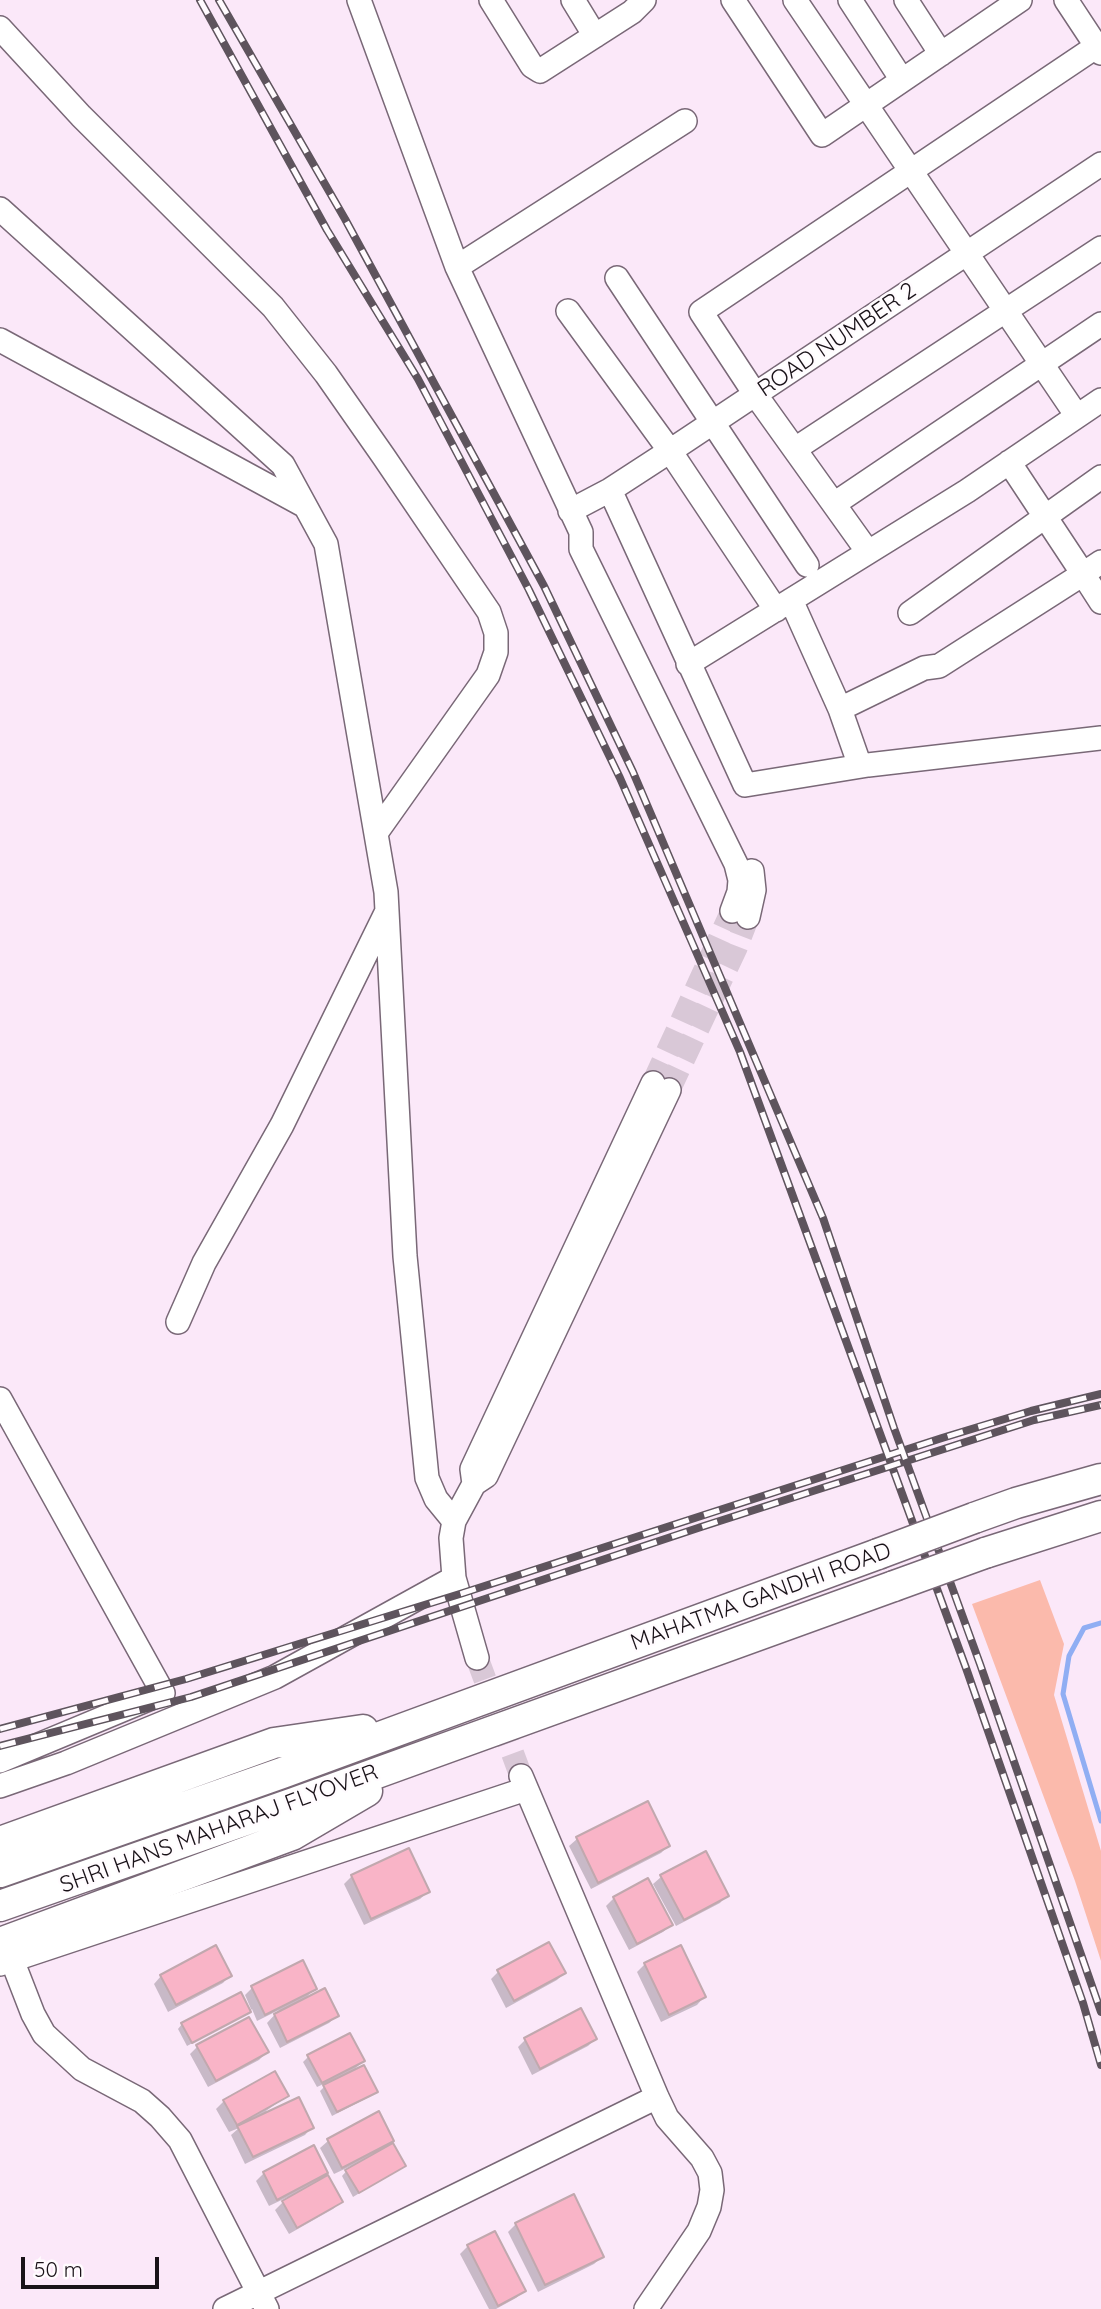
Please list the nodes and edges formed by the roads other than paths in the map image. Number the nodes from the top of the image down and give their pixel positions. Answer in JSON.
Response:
{"nodes":[{"id":1,"x":359,"y":0,"type":"edge"},
{"id":2,"x":491,"y":0,"type":"edge"},
{"id":3,"x":573,"y":0,"type":"edge"},
{"id":4,"x":733,"y":0,"type":"edge"},
{"id":5,"x":795,"y":0,"type":"edge"},
{"id":6,"x":850,"y":0,"type":"edge"},
{"id":7,"x":1020,"y":0,"type":"edge"},
{"id":8,"x":1066,"y":0,"type":"edge"},
{"id":9,"x":638,"y":2,"type":"edge"},
{"id":10,"x":916,"y":4,"type":"edge"},
{"id":11,"x":0,"y":28,"type":"edge"},
{"id":12,"x":595,"y":36,"type":"junction"},
{"id":13,"x":1099,"y":50,"type":"edge"},
{"id":14,"x":941,"y":54,"type":"junction"},
{"id":15,"x":902,"y":80,"type":"junction"},
{"id":16,"x":866,"y":104,"type":"junction"},
{"id":17,"x":685,"y":121,"type":"dead end"},
{"id":18,"x":1101,"y":164,"type":"edge"},
{"id":19,"x":911,"y":170,"type":"junction"},
{"id":20,"x":0,"y":209,"type":"edge"},
{"id":21,"x":1101,"y":248,"type":"edge"},
{"id":22,"x":967,"y":253,"type":"junction"},
{"id":23,"x":457,"y":267,"type":"junction"},
{"id":24,"x":617,"y":278,"type":"dead end"},
{"id":25,"x":568,"y":311,"type":"dead end"},
{"id":26,"x":1006,"y":311,"type":"junction"},
{"id":27,"x":1101,"y":324,"type":"edge"},
{"id":28,"x":0,"y":340,"type":"edge"},
{"id":29,"x":1042,"y":364,"type":"junction"},
{"id":30,"x":755,"y":394,"type":"junction"},
{"id":31,"x":1101,"y":400,"type":"edge"},
{"id":32,"x":1077,"y":416,"type":"junction"},
{"id":33,"x":713,"y":422,"type":"junction"},
{"id":34,"x":795,"y":449,"type":"junction"},
{"id":35,"x":670,"y":451,"type":"junction"},
{"id":36,"x":1009,"y":462,"type":"junction"},
{"id":37,"x":1101,"y":477,"type":"edge"},
{"id":38,"x":610,"y":490,"type":"junction"},
{"id":39,"x":834,"y":504,"type":"junction"},
{"id":40,"x":306,"y":506,"type":"junction"},
{"id":41,"x":570,"y":511,"type":"junction"},
{"id":42,"x":1044,"y":516,"type":"junction"},
{"id":43,"x":869,"y":552,"type":"junction"},
{"id":44,"x":807,"y":565,"type":"dead end"},
{"id":45,"x":1092,"y":568,"type":"edge"},
{"id":46,"x":1101,"y":602,"type":"edge"},
{"id":47,"x":783,"y":605,"type":"junction"},
{"id":48,"x":910,"y":613,"type":"dead end"},
{"id":49,"x":688,"y":664,"type":"junction"},
{"id":50,"x":840,"y":709,"type":"junction"},
{"id":51,"x":1101,"y":738,"type":"edge"},
{"id":52,"x":860,"y":766,"type":"junction"},
{"id":53,"x":376,"y":833,"type":"junction"},
{"id":54,"x":387,"y":911,"type":"junction"},
{"id":55,"x":740,"y":914,"type":"tunnel mouth"},
{"id":56,"x":661,"y":1087,"type":"tunnel mouth"},
{"id":57,"x":178,"y":1322,"type":"dead end"},
{"id":58,"x":0,"y":1399,"type":"edge"},
{"id":59,"x":1101,"y":1479,"type":"edge"},
{"id":60,"x":1101,"y":1516,"type":"edge"},
{"id":61,"x":454,"y":1521,"type":"junction"},
{"id":62,"x":454,"y":1578,"type":"junction"},
{"id":63,"x":477,"y":1658,"type":"tunnel mouth"},
{"id":64,"x":423,"y":1721,"type":"junction"},
{"id":65,"x":437,"y":1751,"type":"junction"},
{"id":66,"x":0,"y":1761,"type":"edge"},
{"id":67,"x":0,"y":1786,"type":"edge"},
{"id":68,"x":0,"y":1842,"type":"edge"},
{"id":69,"x":0,"y":1872,"type":"edge"},
{"id":70,"x":0,"y":1906,"type":"edge"},
{"id":71,"x":4,"y":1956,"type":"edge"},
{"id":72,"x":657,"y":2097,"type":"junction"},
{"id":73,"x":263,"y":2301,"type":"edge"},
{"id":74,"x":225,"y":2309,"type":"edge"},
{"id":75,"x":646,"y":2309,"type":"edge"}],
"edges":[{"from":1,"to":23,"type":"street"},
{"from":2,"to":12,"type":"street"},
{"from":3,"to":12,"type":"street"},
{"from":4,"to":16,"type":"street"},
{"from":5,"to":16,"type":"street"},
{"from":6,"to":15,"type":"street"},
{"from":7,"to":14,"type":"street"},
{"from":8,"to":13,"type":"street"},
{"from":9,"to":12,"type":"street"},
{"from":10,"to":14,"type":"street"},
{"from":11,"to":53,"type":"street"},
{"from":13,"to":19,"type":"street"},
{"from":14,"to":15,"type":"street"},
{"from":15,"to":16,"type":"street"},
{"from":16,"to":19,"type":"street"},
{"from":17,"to":23,"type":"street"},
{"from":18,"to":22,"type":"street","name":"ROAD NUMBER 2"},
{"from":19,"to":22,"type":"street"},
{"from":19,"to":30,"type":"street"},
{"from":20,"to":40,"type":"street"},
{"from":21,"to":26,"type":"street"},
{"from":22,"to":26,"type":"street"},
{"from":22,"to":30,"type":"street","name":"ROAD NUMBER 2"},
{"from":23,"to":41,"type":"street"},
{"from":24,"to":33,"type":"street"},
{"from":25,"to":35,"type":"street"},
{"from":26,"to":29,"type":"street"},
{"from":26,"to":34,"type":"street"},
{"from":27,"to":29,"type":"street"},
{"from":28,"to":40,"type":"street"},
{"from":29,"to":32,"type":"street"},
{"from":29,"to":39,"type":"street"},
{"from":30,"to":33,"type":"street","name":"ROAD NUMBER 2"},
{"from":30,"to":34,"type":"street"},
{"from":31,"to":32,"type":"street"},
{"from":32,"to":36,"type":"street"},
{"from":33,"to":35,"type":"street","name":"ROAD NUMBER 2"},
{"from":33,"to":44,"type":"street"},
{"from":34,"to":39,"type":"street"},
{"from":35,"to":38,"type":"street","name":"ROAD NUMBER 2"},
{"from":35,"to":47,"type":"street"},
{"from":36,"to":42,"type":"street"},
{"from":36,"to":43,"type":"street"},
{"from":37,"to":42,"type":"street"},
{"from":38,"to":41,"type":"street","name":"ROAD NUMBER 2"},
{"from":38,"to":49,"type":"street"},
{"from":39,"to":43,"type":"street"},
{"from":40,"to":53,"type":"street"},
{"from":41,"to":55,"type":"street"},
{"from":42,"to":45,"type":"street"},
{"from":42,"to":48,"type":"street"},
{"from":43,"to":47,"type":"street"},
{"from":45,"to":46,"type":"street"},
{"from":45,"to":50,"type":"street"},
{"from":47,"to":49,"type":"street"},
{"from":47,"to":50,"type":"street"},
{"from":49,"to":52,"type":"street"},
{"from":50,"to":52,"type":"street"},
{"from":51,"to":52,"type":"street"},
{"from":53,"to":54,"type":"street"},
{"from":54,"to":57,"type":"street"},
{"from":54,"to":61,"type":"street"},
{"from":56,"to":61,"type":"street"},
{"from":58,"to":66,"type":"street"},
{"from":59,"to":64,"type":"main road","name":"MAHATMA GANDHI ROAD","bridge":true},
{"from":60,"to":65,"type":"main road","name":"MAHATMA GANDHI ROAD","bridge":true},
{"from":61,"to":62,"type":"street"},
{"from":62,"to":63,"type":"street"},
{"from":62,"to":67,"type":"street"},
{"from":64,"to":68,"type":"main road"},
{"from":64,"to":69,"type":"main road","name":"SHRI HANS MAHARAJ FLYOVER"},
{"from":65,"to":70,"type":"main road","name":"SHRI HANS MAHARAJ FLYOVER"},
{"from":65,"to":71,"type":"main road"},
{"from":71,"to":72,"type":"street"},
{"from":71,"to":73,"type":"street"},
{"from":72,"to":73,"type":"street"},
{"from":72,"to":75,"type":"street"},
{"from":73,"to":74,"type":"street"}]}
